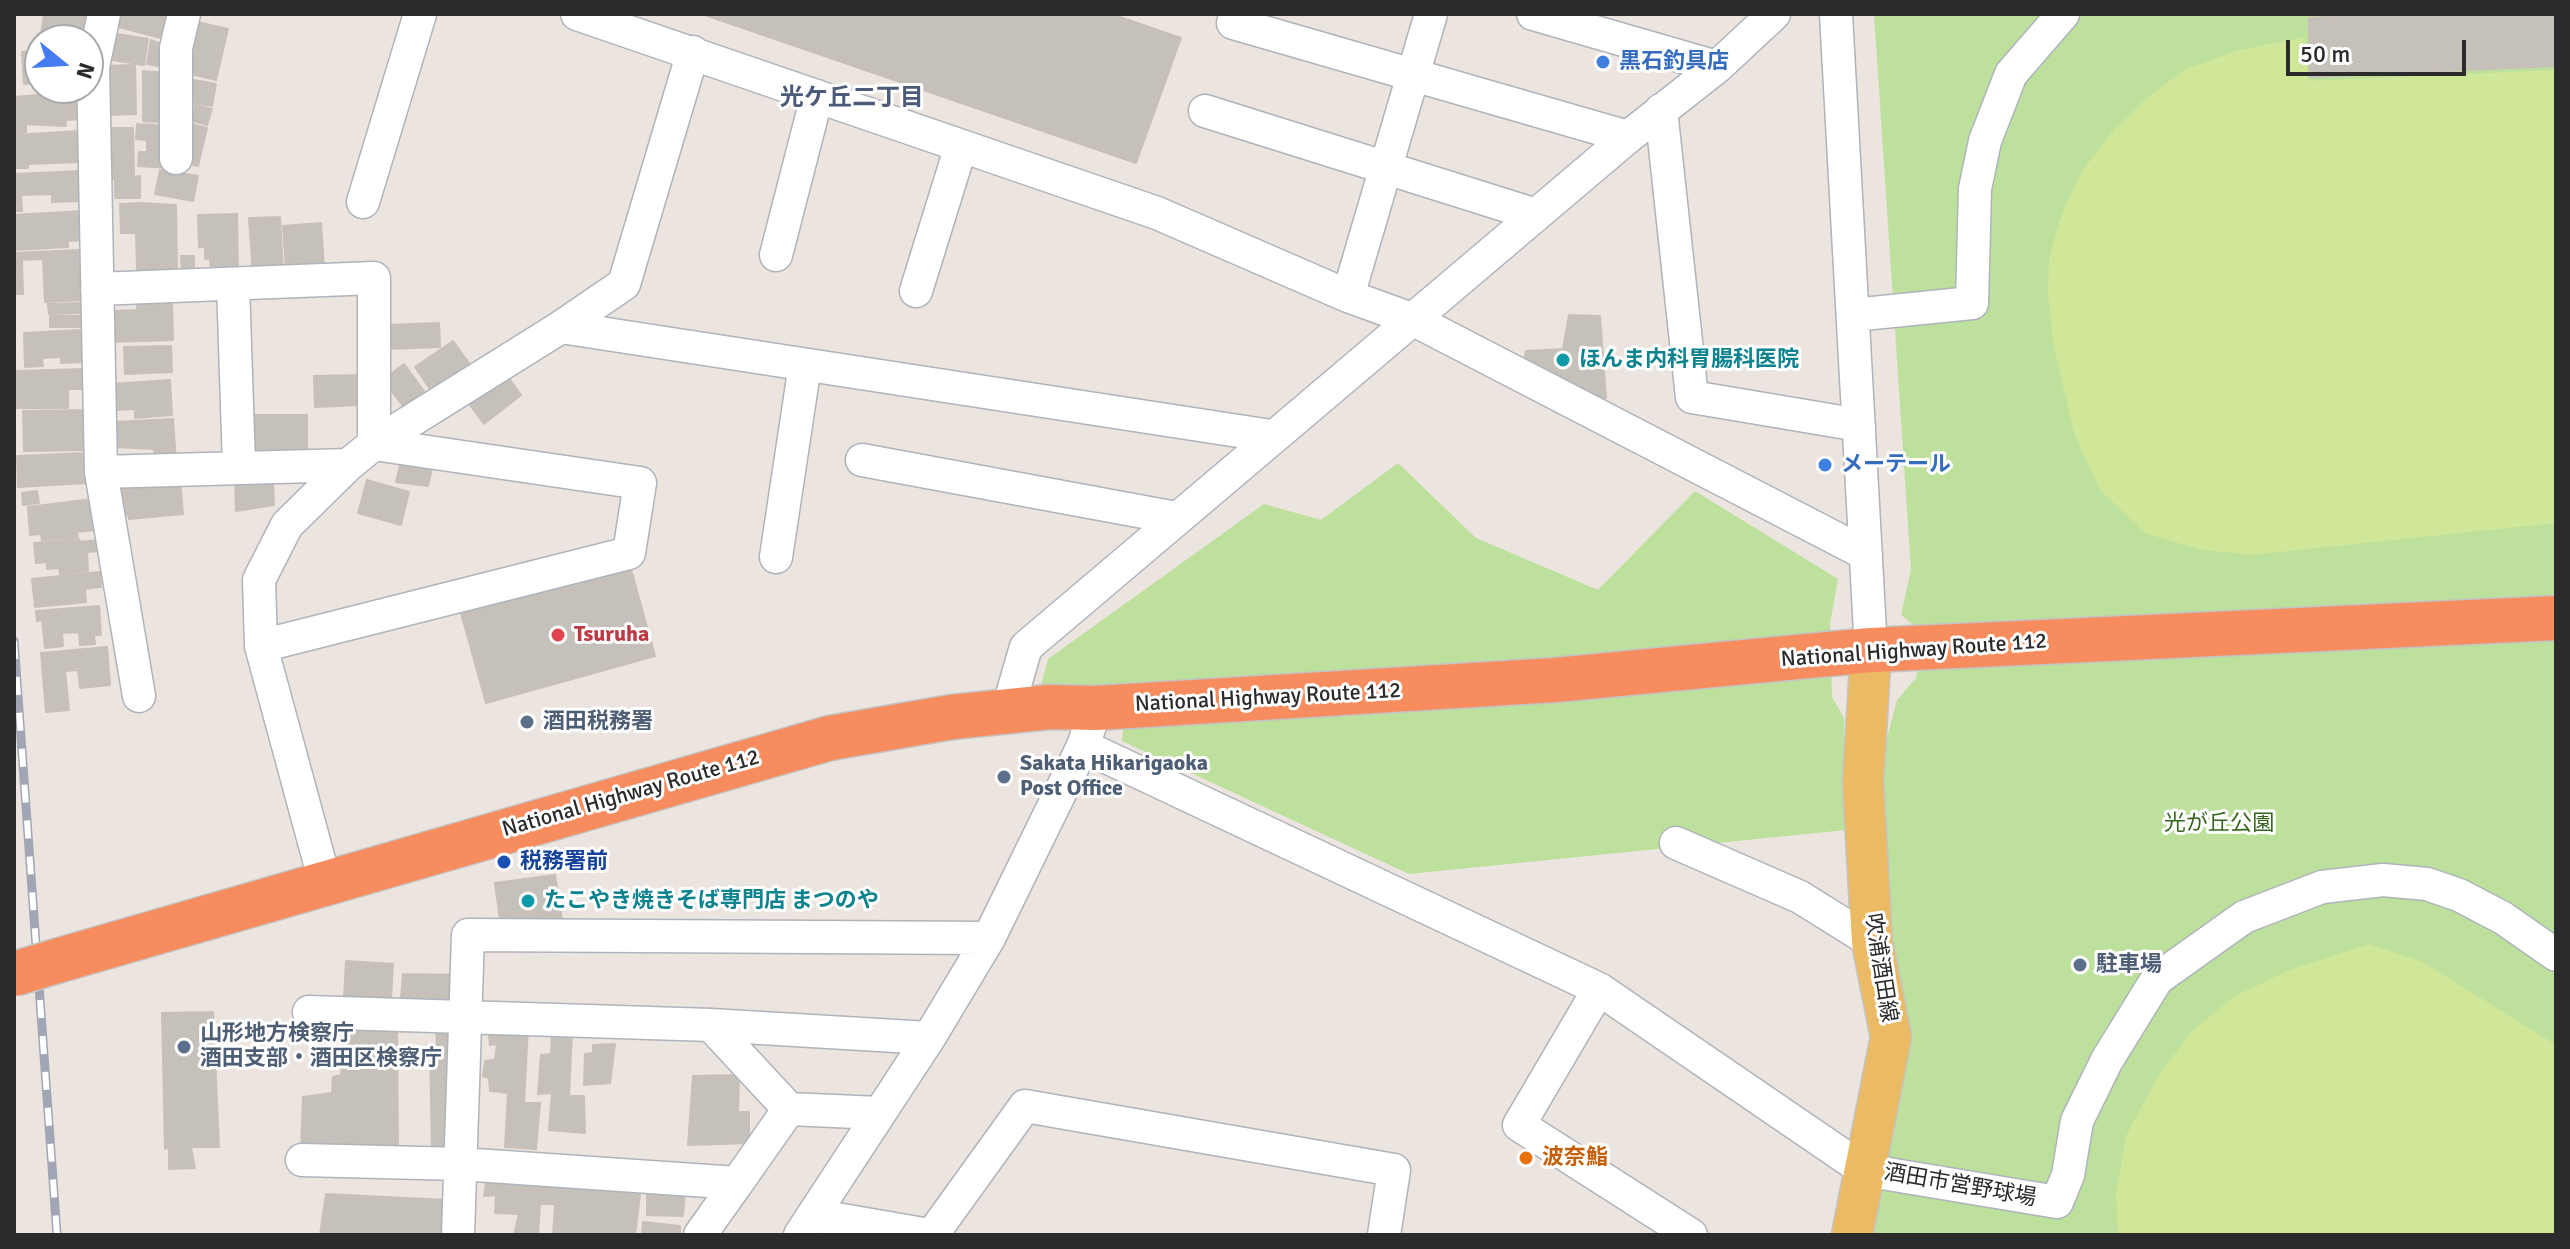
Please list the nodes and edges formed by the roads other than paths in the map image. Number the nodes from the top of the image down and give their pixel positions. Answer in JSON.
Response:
{"nodes":[{"id":1,"x":104,"y":14,"type":"edge"},
{"id":2,"x":184,"y":14,"type":"edge"},
{"id":3,"x":420,"y":14,"type":"edge"},
{"id":4,"x":577,"y":14,"type":"edge"},
{"id":5,"x":1431,"y":14,"type":"edge"},
{"id":6,"x":1533,"y":14,"type":"edge"},
{"id":7,"x":1774,"y":14,"type":"edge"},
{"id":8,"x":1836,"y":14,"type":"edge"},
{"id":9,"x":2063,"y":14,"type":"edge"},
{"id":10,"x":1233,"y":23,"type":"dead end"},
{"id":11,"x":693,"y":52,"type":"junction"},
{"id":12,"x":1717,"y":67,"type":"junction"},
{"id":13,"x":1412,"y":75,"type":"junction"},
{"id":14,"x":817,"y":96,"type":"junction"},
{"id":15,"x":1661,"y":110,"type":"junction"},
{"id":16,"x":1205,"y":111,"type":"dead end"},
{"id":17,"x":1628,"y":137,"type":"junction"},
{"id":18,"x":961,"y":146,"type":"junction"},
{"id":19,"x":176,"y":158,"type":"dead end"},
{"id":20,"x":1388,"y":167,"type":"junction"},
{"id":21,"x":363,"y":202,"type":"dead end"},
{"id":22,"x":1536,"y":215,"type":"junction"},
{"id":23,"x":776,"y":255,"type":"dead end"},
{"id":24,"x":233,"y":284,"type":"junction"},
{"id":25,"x":97,"y":289,"type":"junction"},
{"id":26,"x":916,"y":291,"type":"dead end"},
{"id":27,"x":1348,"y":296,"type":"junction"},
{"id":28,"x":1853,"y":315,"type":"junction"},
{"id":29,"x":1414,"y":320,"type":"junction"},
{"id":30,"x":561,"y":327,"type":"junction"},
{"id":31,"x":805,"y":365,"type":"junction"},
{"id":32,"x":1859,"y":425,"type":"junction"},
{"id":33,"x":1271,"y":436,"type":"junction"},
{"id":34,"x":374,"y":444,"type":"junction"},
{"id":35,"x":862,"y":460,"type":"dead end"},
{"id":36,"x":348,"y":465,"type":"junction"},
{"id":37,"x":239,"y":466,"type":"junction"},
{"id":38,"x":101,"y":472,"type":"junction"},
{"id":39,"x":1176,"y":518,"type":"junction"},
{"id":40,"x":1866,"y":554,"type":"junction"},
{"id":41,"x":776,"y":557,"type":"dead end"},
{"id":42,"x":2556,"y":618,"type":"edge"},
{"id":43,"x":261,"y":646,"type":"junction"},
{"id":44,"x":1871,"y":650,"type":"junction"},
{"id":45,"x":139,"y":696,"type":"dead end"},
{"id":46,"x":1007,"y":712,"type":"junction"},
{"id":47,"x":1090,"y":727,"type":"junction"},
{"id":48,"x":1676,"y":843,"type":"dead end"},
{"id":49,"x":325,"y":882,"type":"junction"},
{"id":50,"x":989,"y":938,"type":"junction"},
{"id":51,"x":1872,"y":942,"type":"junction"},
{"id":52,"x":2556,"y":955,"type":"edge"},
{"id":53,"x":14,"y":974,"type":"edge"},
{"id":54,"x":1599,"y":989,"type":"junction"},
{"id":55,"x":309,"y":1012,"type":"dead end"},
{"id":56,"x":467,"y":1016,"type":"junction"},
{"id":57,"x":711,"y":1025,"type":"junction"},
{"id":58,"x":929,"y":1038,"type":"junction"},
{"id":59,"x":789,"y":1109,"type":"junction"},
{"id":60,"x":879,"y":1113,"type":"junction"},
{"id":61,"x":302,"y":1160,"type":"dead end"},
{"id":62,"x":461,"y":1164,"type":"junction"},
{"id":63,"x":1864,"y":1170,"type":"junction"},
{"id":64,"x":737,"y":1183,"type":"junction"},
{"id":65,"x":807,"y":1225,"type":"edge"},
{"id":66,"x":458,"y":1235,"type":"edge"},
{"id":67,"x":700,"y":1235,"type":"edge"},
{"id":68,"x":930,"y":1235,"type":"edge"},
{"id":69,"x":1384,"y":1235,"type":"edge"},
{"id":70,"x":1691,"y":1235,"type":"edge"},
{"id":71,"x":1852,"y":1235,"type":"edge"}],
"edges":[{"from":1,"to":25,"type":"street"},
{"from":2,"to":19,"type":"street"},
{"from":3,"to":21,"type":"street"},
{"from":4,"to":11,"type":"street"},
{"from":5,"to":13,"type":"street"},
{"from":6,"to":12,"type":"street"},
{"from":7,"to":12,"type":"street"},
{"from":8,"to":28,"type":"street"},
{"from":9,"to":28,"type":"street"},
{"from":10,"to":13,"type":"street"},
{"from":11,"to":14,"type":"street"},
{"from":11,"to":30,"type":"street"},
{"from":12,"to":15,"type":"street"},
{"from":13,"to":17,"type":"street"},
{"from":13,"to":20,"type":"street"},
{"from":14,"to":18,"type":"street"},
{"from":14,"to":23,"type":"street"},
{"from":15,"to":17,"type":"street"},
{"from":15,"to":32,"type":"street"},
{"from":16,"to":20,"type":"street"},
{"from":17,"to":22,"type":"street"},
{"from":18,"to":26,"type":"street"},
{"from":18,"to":27,"type":"street"},
{"from":20,"to":22,"type":"street"},
{"from":20,"to":27,"type":"street"},
{"from":22,"to":29,"type":"street"},
{"from":24,"to":25,"type":"street"},
{"from":24,"to":34,"type":"street"},
{"from":24,"to":37,"type":"street"},
{"from":25,"to":38,"type":"street"},
{"from":27,"to":29,"type":"street"},
{"from":28,"to":32,"type":"street"},
{"from":29,"to":33,"type":"street"},
{"from":29,"to":40,"type":"street"},
{"from":30,"to":31,"type":"street"},
{"from":30,"to":34,"type":"street"},
{"from":31,"to":33,"type":"street"},
{"from":31,"to":41,"type":"street"},
{"from":32,"to":40,"type":"street"},
{"from":33,"to":39,"type":"street"},
{"from":34,"to":36,"type":"street"},
{"from":34,"to":43,"type":"street"},
{"from":35,"to":39,"type":"street"},
{"from":36,"to":37,"type":"street"},
{"from":36,"to":43,"type":"street"},
{"from":37,"to":38,"type":"street"},
{"from":38,"to":45,"type":"street"},
{"from":39,"to":46,"type":"street"},
{"from":40,"to":44,"type":"street"},
{"from":42,"to":44,"type":"highway","name":"National Highway Route 112"},
{"from":43,"to":49,"type":"street"},
{"from":44,"to":47,"type":"highway","name":"National Highway Route 112"},
{"from":44,"to":51,"type":"main road","name":"吹浦酒田線"},
{"from":46,"to":47,"type":"highway","name":"National Highway Route 112"},
{"from":46,"to":49,"type":"highway","name":"National Highway Route 112"},
{"from":47,"to":50,"type":"street"},
{"from":47,"to":54,"type":"street"},
{"from":48,"to":51,"type":"street"},
{"from":49,"to":53,"type":"highway","name":"National Highway Route 112","bridge":true},
{"from":50,"to":56,"type":"street"},
{"from":50,"to":58,"type":"street"},
{"from":51,"to":63,"type":"main road","name":"吹浦酒田線"},
{"from":52,"to":63,"type":"street","name":"酒田市営野球場"},
{"from":54,"to":63,"type":"street"},
{"from":54,"to":70,"type":"street"},
{"from":55,"to":56,"type":"street"},
{"from":56,"to":57,"type":"street"},
{"from":56,"to":62,"type":"street"},
{"from":57,"to":58,"type":"street"},
{"from":57,"to":59,"type":"street"},
{"from":58,"to":60,"type":"street"},
{"from":59,"to":60,"type":"street"},
{"from":59,"to":64,"type":"street"},
{"from":60,"to":65,"type":"street"},
{"from":61,"to":62,"type":"street"},
{"from":62,"to":64,"type":"street"},
{"from":62,"to":66,"type":"street"},
{"from":63,"to":71,"type":"main road","name":"吹浦酒田線"},
{"from":64,"to":67,"type":"street"},
{"from":65,"to":68,"type":"street"},
{"from":68,"to":69,"type":"street"}]}
